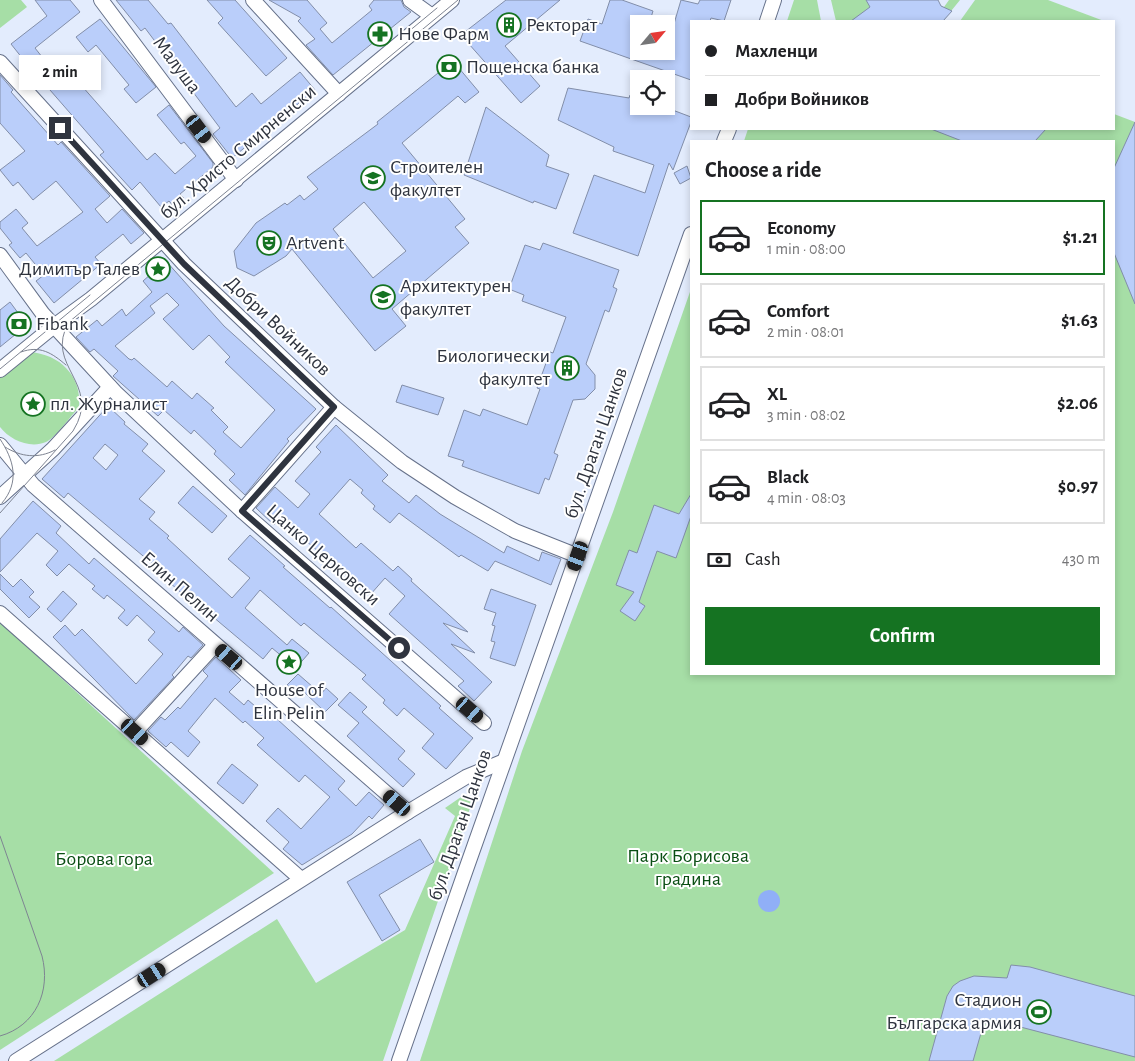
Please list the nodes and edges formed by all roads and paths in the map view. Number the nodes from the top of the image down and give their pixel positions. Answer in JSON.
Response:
{"nodes":[{"id":1,"x":101,"y":0,"type":"edge"},
{"id":2,"x":410,"y":0,"type":"edge"},
{"id":3,"x":452,"y":0,"type":"edge"},
{"id":4,"x":774,"y":0,"type":"edge"},
{"id":5,"x":259,"y":2,"type":"edge"},
{"id":6,"x":432,"y":16,"type":"junction"},
{"id":7,"x":767,"y":20,"type":"edge"},
{"id":8,"x":0,"y":62,"type":"edge"},
{"id":9,"x":339,"y":94,"type":"junction"},
{"id":10,"x":236,"y":180,"type":"junction"},
{"id":11,"x":690,"y":237,"type":"edge"},
{"id":12,"x":163,"y":241,"type":"junction"},
{"id":13,"x":0,"y":255,"type":"edge"},
{"id":14,"x":54,"y":326,"type":"junction"},
{"id":15,"x":0,"y":370,"type":"edge"},
{"id":16,"x":110,"y":387,"type":"junction"},
{"id":17,"x":334,"y":407,"type":"junction"},
{"id":18,"x":0,"y":445,"type":"edge"},
{"id":19,"x":25,"y":475,"type":"junction"},
{"id":20,"x":0,"y":497,"type":"edge"},
{"id":21,"x":242,"y":511,"type":"junction"},
{"id":22,"x":578,"y":556,"type":"junction"},
{"id":23,"x":0,"y":613,"type":"edge"},
{"id":24,"x":215,"y":645,"type":"junction"},
{"id":25,"x":484,"y":723,"type":"dead end"},
{"id":26,"x":135,"y":732,"type":"junction"},
{"id":27,"x":502,"y":762,"type":"junction"},
{"id":28,"x":408,"y":812,"type":"junction"},
{"id":29,"x":301,"y":880,"type":"junction"},
{"id":30,"x":16,"y":1061,"type":"edge"},
{"id":31,"x":399,"y":1061,"type":"edge"}],
"edges":[{"from":1,"to":10,"type":"street","name":"Малуша"},
{"from":2,"to":6,"type":"street"},
{"from":3,"to":6,"type":"street","name":"бул. Христо Смирненски"},
{"from":4,"to":7,"type":"street"},
{"from":5,"to":9,"type":"street"},
{"from":6,"to":9,"type":"street","name":"бул. Христо Смирненски"},
{"from":8,"to":12,"type":"street","name":"Добри Войников"},
{"from":9,"to":10,"type":"street","name":"бул. Христо Смирненски"},
{"from":10,"to":12,"type":"street","name":"бул. Христо Смирненски"},
{"from":11,"to":22,"type":"street","name":"бул. Драган Цанков"},
{"from":12,"to":14,"type":"street","name":"бул. Христо Смирненски"},
{"from":12,"to":17,"type":"street","name":"Добри Войников"},
{"from":13,"to":14,"type":"street","name":"Цанко Церковски"},
{"from":14,"to":15,"type":"street","name":"бул. Христо Смирненски"},
{"from":14,"to":16,"type":"street","name":"Цанко Церковски"},
{"from":16,"to":19,"type":"street"},
{"from":16,"to":21,"type":"street","name":"Цанко Церковски"},
{"from":17,"to":21,"type":"street"},
{"from":17,"to":22,"type":"street","name":"Добри Войников"},
{"from":18,"to":19,"type":"street","name":"Елин Пелин"},
{"from":19,"to":20,"type":"street"},
{"from":19,"to":24,"type":"street","name":"Елин Пелин"},
{"from":21,"to":25,"type":"street","name":"Цанко Церковски"},
{"from":22,"to":27,"type":"street","name":"бул. Драган Цанков"},
{"from":23,"to":26,"type":"street"},
{"from":24,"to":26,"type":"street"},
{"from":24,"to":28,"type":"street","name":"Елин Пелин"},
{"from":26,"to":29,"type":"street"},
{"from":27,"to":28,"type":"street"},
{"from":27,"to":31,"type":"street","name":"бул. Драган Цанков"},
{"from":28,"to":29,"type":"street"},
{"from":29,"to":30,"type":"street"}]}
